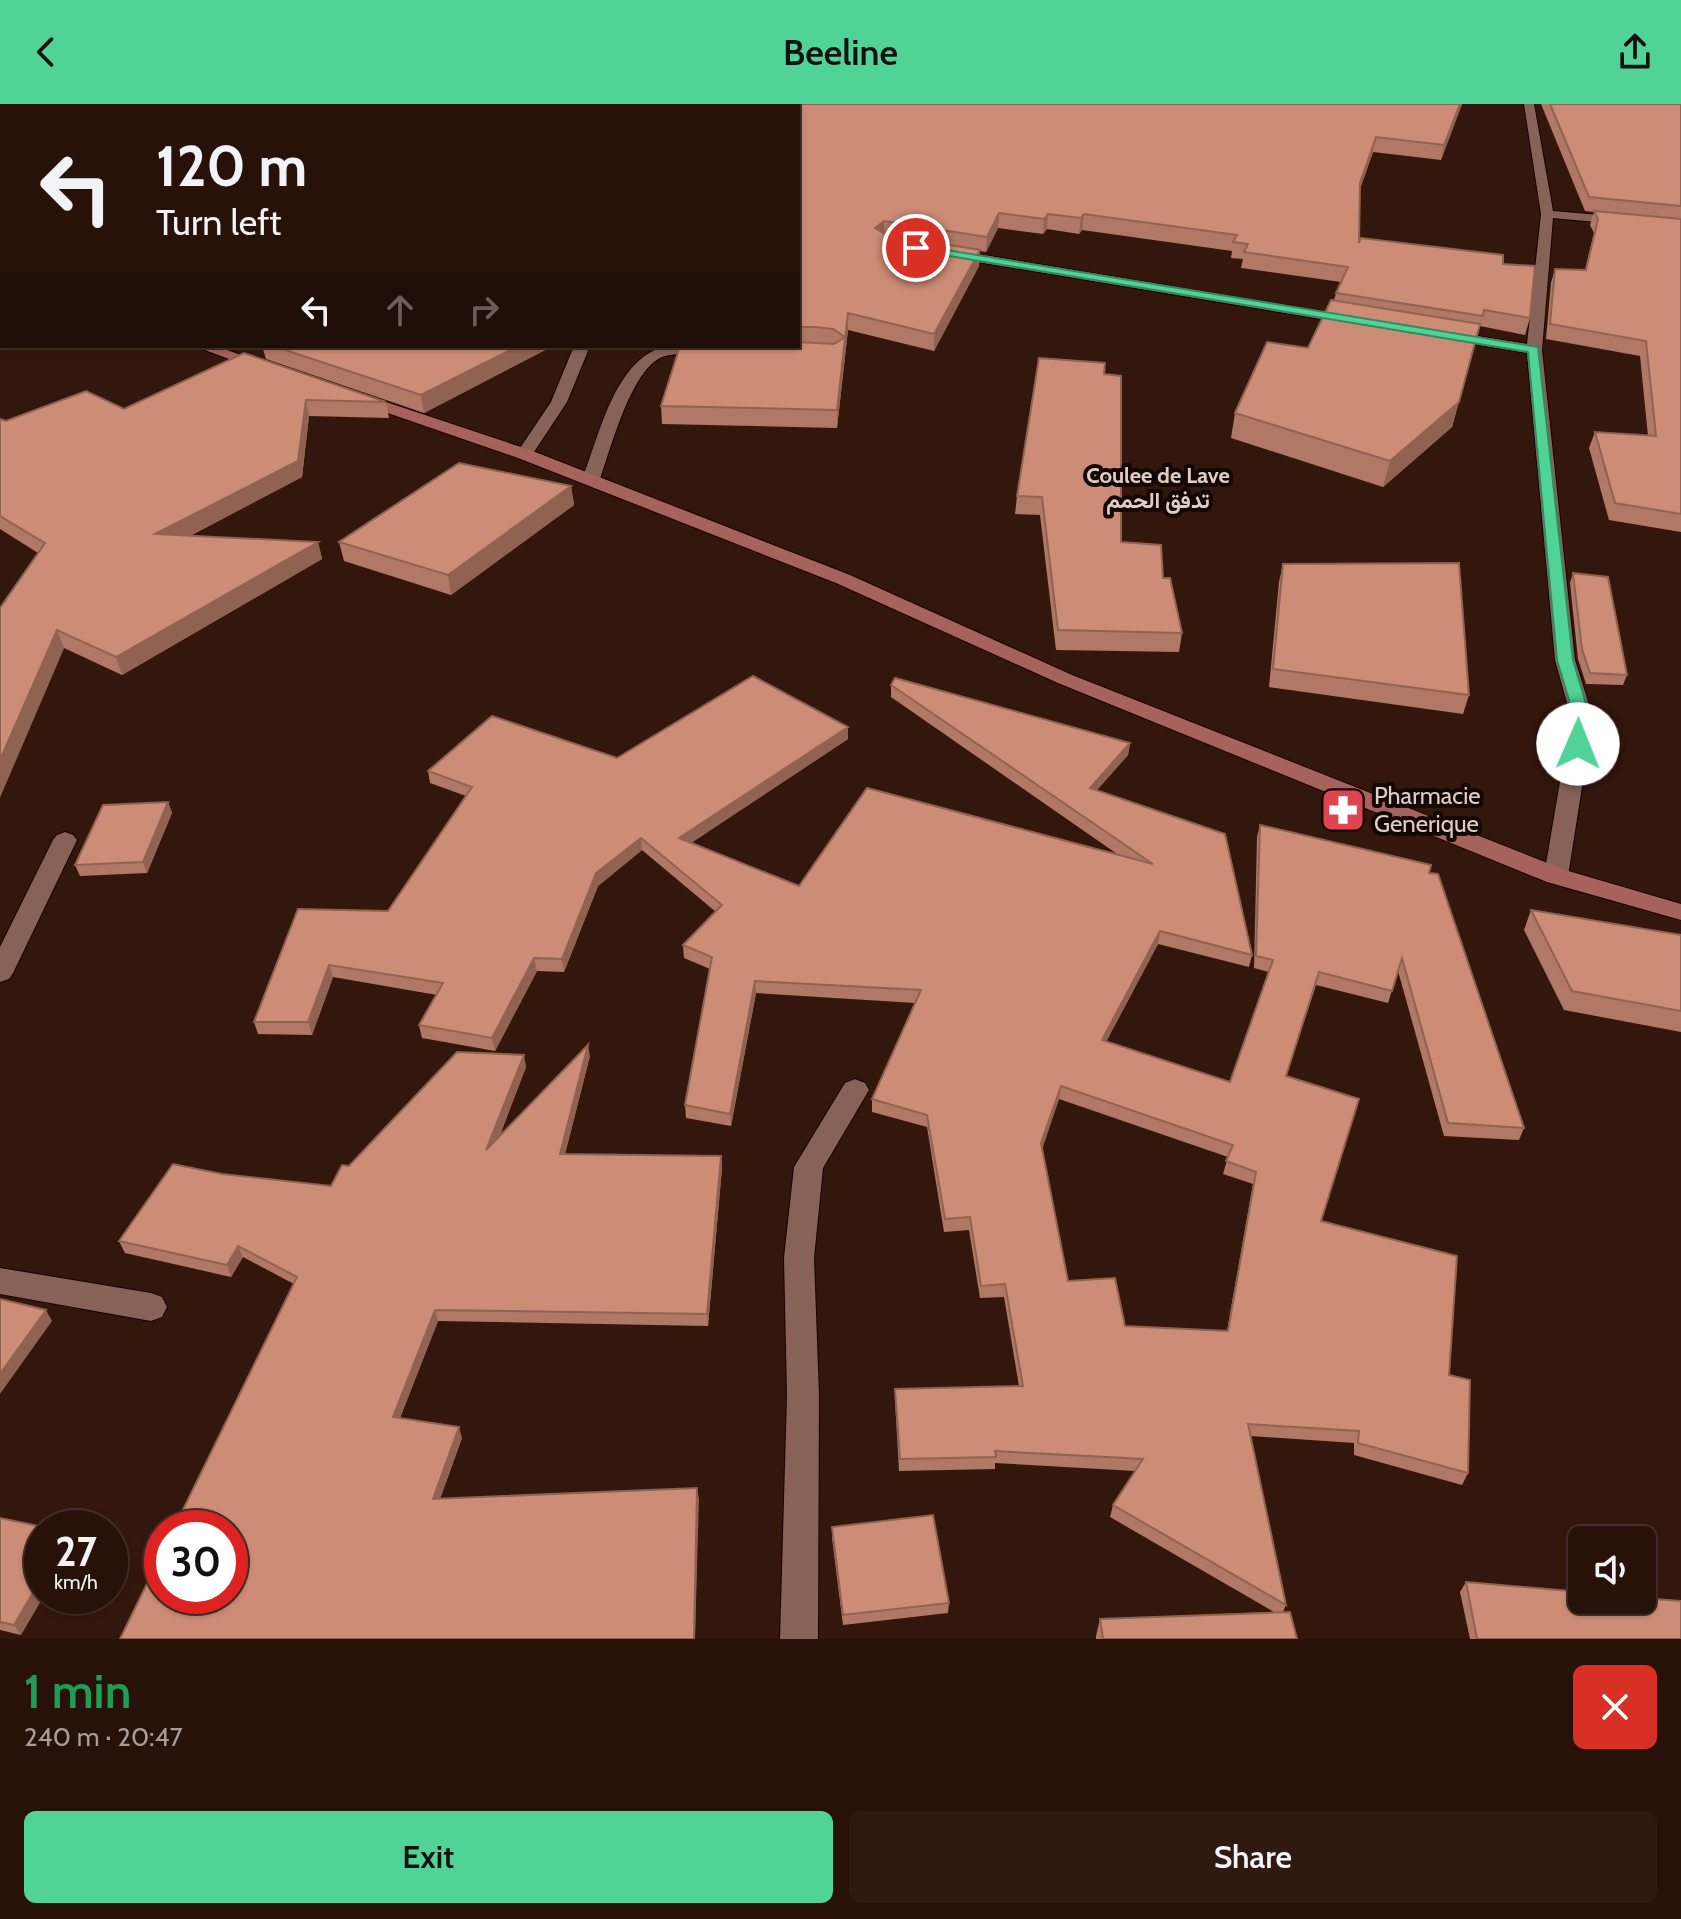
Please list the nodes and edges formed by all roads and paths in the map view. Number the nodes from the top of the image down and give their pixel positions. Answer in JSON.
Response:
{"nodes":[{"id":1,"x":1529,"y":104,"type":"edge"},
{"id":2,"x":1547,"y":214,"type":"junction"},
{"id":3,"x":1681,"y":226,"type":"edge"},
{"id":4,"x":932,"y":251,"type":"edge"},
{"id":5,"x":1379,"y":324,"type":"edge"},
{"id":6,"x":1426,"y":332,"type":"edge"},
{"id":7,"x":208,"y":348,"type":"edge"},
{"id":8,"x":581,"y":348,"type":"edge"},
{"id":9,"x":731,"y":349,"type":"edge"},
{"id":10,"x":1534,"y":350,"type":"junction"},
{"id":11,"x":290,"y":375,"type":"edge"},
{"id":12,"x":334,"y":390,"type":"edge"},
{"id":13,"x":524,"y":454,"type":"junction"},
{"id":14,"x":591,"y":479,"type":"junction"},
{"id":15,"x":65,"y":840,"type":"dead end"},
{"id":16,"x":1556,"y":876,"type":"junction"},
{"id":17,"x":1681,"y":912,"type":"edge"},
{"id":18,"x":2,"y":970,"type":"edge"},
{"id":19,"x":855,"y":1090,"type":"dead end"},
{"id":20,"x":0,"y":1281,"type":"edge"},
{"id":21,"x":151,"y":1307,"type":"dead end"},
{"id":22,"x":799,"y":1639,"type":"edge"}],
"edges":[{"from":1,"to":2,"type":"street"},
{"from":2,"to":3,"type":"street"},
{"from":2,"to":10,"type":"street"},
{"from":4,"to":5,"type":"street"},
{"from":6,"to":10,"type":"street"},
{"from":7,"to":11,"type":"main road"},
{"from":8,"to":13,"type":"street"},
{"from":9,"to":14,"type":"street"},
{"from":10,"to":16,"type":"street"},
{"from":12,"to":13,"type":"main road"},
{"from":13,"to":14,"type":"main road"},
{"from":14,"to":16,"type":"main road"},
{"from":15,"to":18,"type":"street"},
{"from":16,"to":17,"type":"main road"},
{"from":19,"to":22,"type":"street"},
{"from":20,"to":21,"type":"street"}]}
